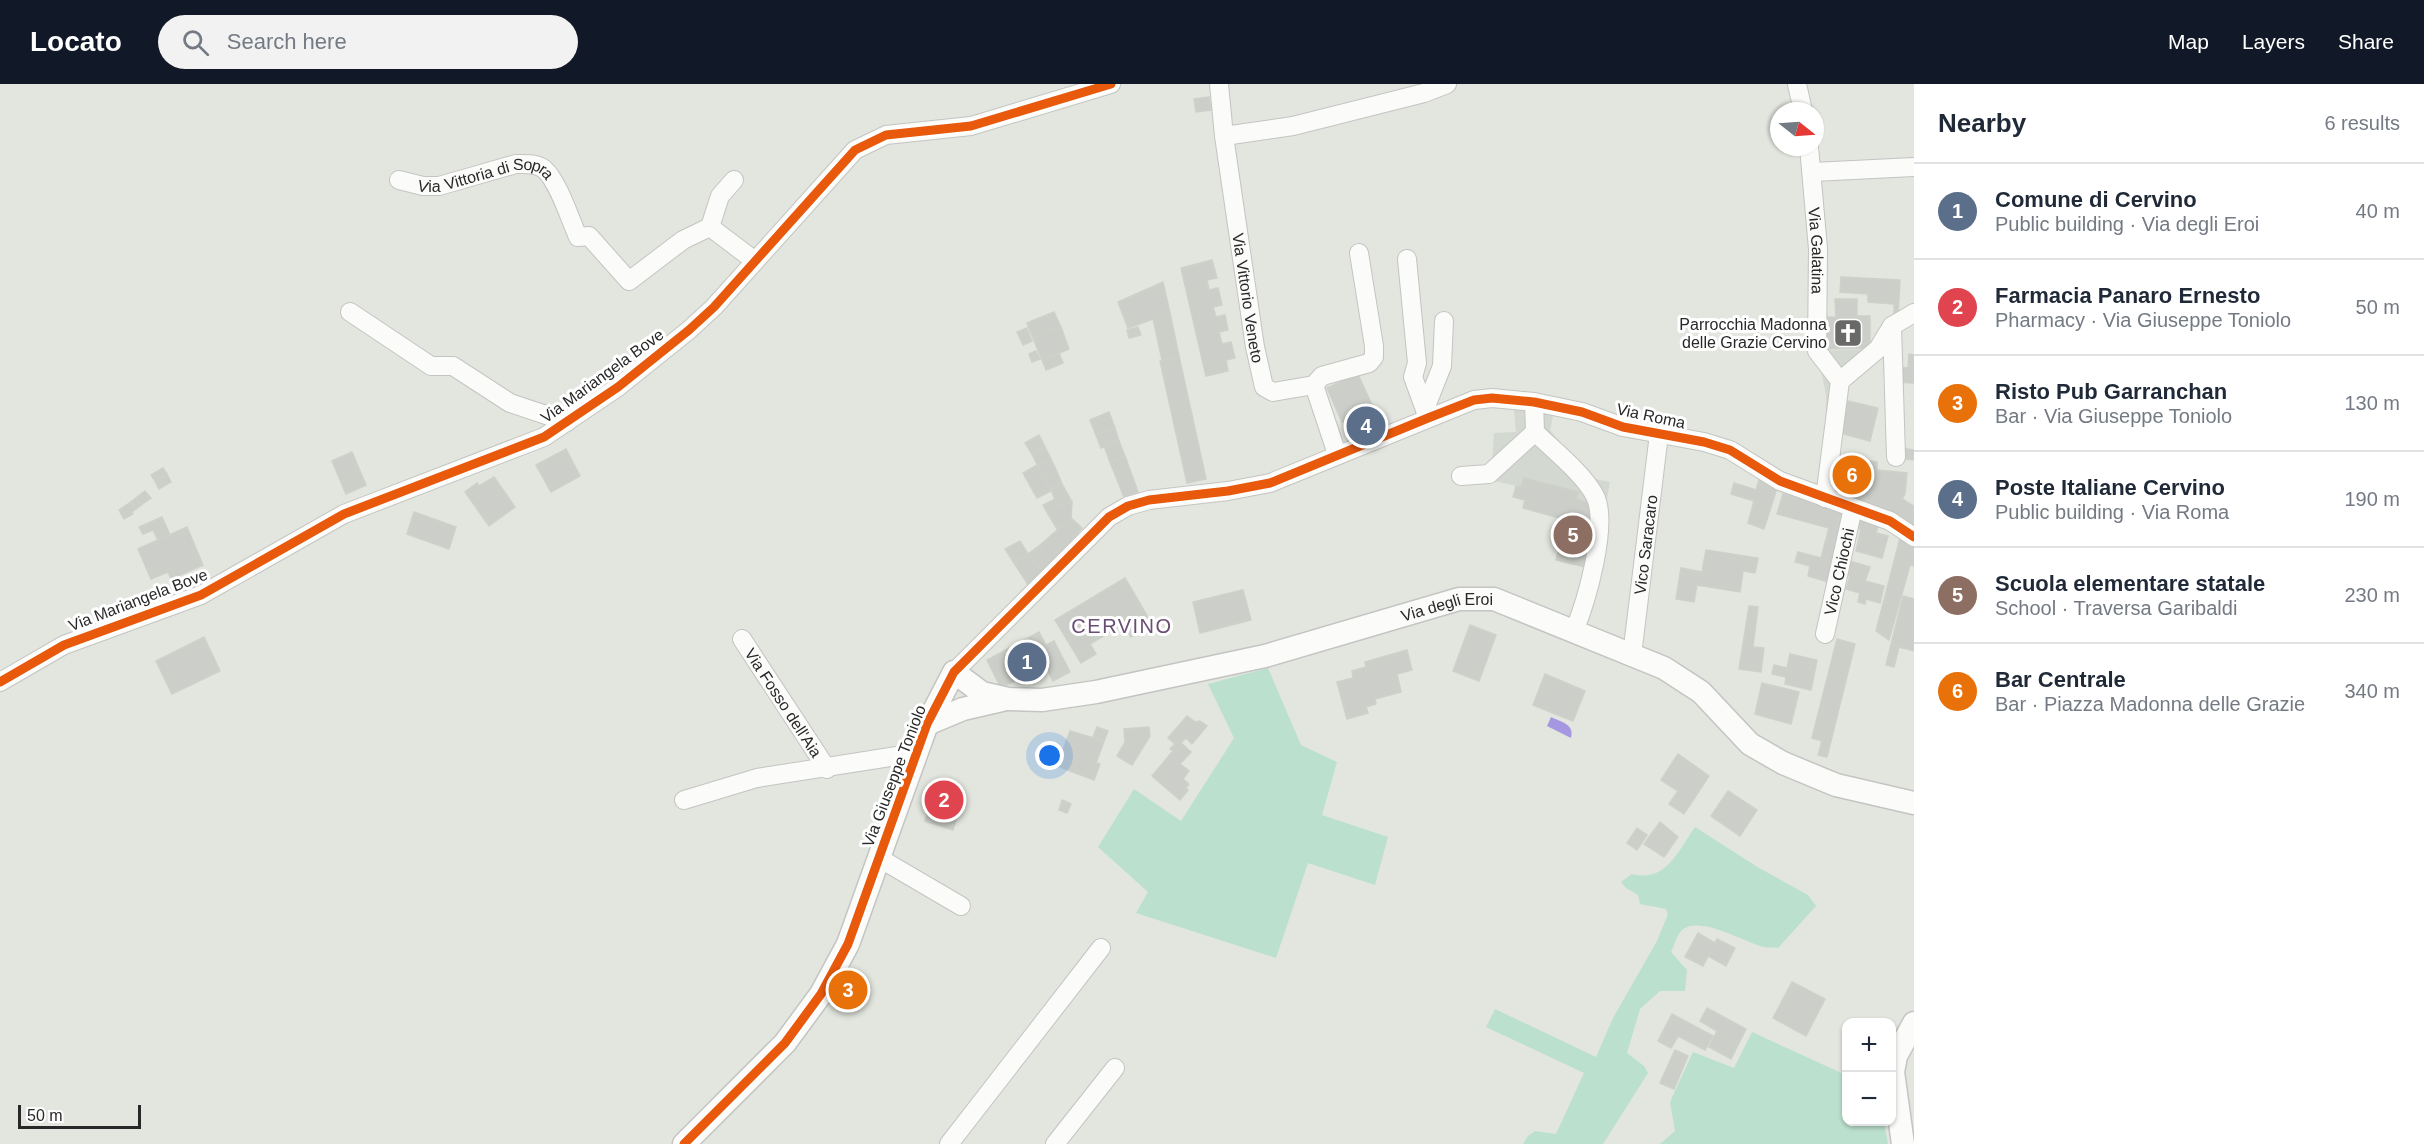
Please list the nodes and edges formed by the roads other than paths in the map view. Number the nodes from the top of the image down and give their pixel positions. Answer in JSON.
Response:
{"nodes":[{"id":1,"x":1111,"y":84,"type":"edge"},
{"id":2,"x":1220,"y":84,"type":"edge"},
{"id":3,"x":1447,"y":84,"type":"edge"},
{"id":4,"x":1797,"y":84,"type":"edge"},
{"id":5,"x":1801,"y":102,"type":"edge"},
{"id":6,"x":1224,"y":136,"type":"junction"},
{"id":7,"x":1810,"y":156,"type":"edge"},
{"id":8,"x":1914,"y":167,"type":"edge"},
{"id":9,"x":1813,"y":172,"type":"junction"},
{"id":10,"x":399,"y":180,"type":"dead end"},
{"id":11,"x":734,"y":180,"type":"dead end"},
{"id":12,"x":710,"y":226,"type":"junction"},
{"id":13,"x":1359,"y":253,"type":"dead end"},
{"id":14,"x":1407,"y":260,"type":"dead end"},
{"id":15,"x":755,"y":261,"type":"junction"},
{"id":16,"x":350,"y":312,"type":"dead end"},
{"id":17,"x":1914,"y":314,"type":"edge"},
{"id":18,"x":1444,"y":321,"type":"dead end"},
{"id":19,"x":1892,"y":326,"type":"junction"},
{"id":20,"x":1840,"y":381,"type":"junction"},
{"id":21,"x":1314,"y":385,"type":"junction"},
{"id":22,"x":1534,"y":402,"type":"junction"},
{"id":23,"x":1426,"y":413,"type":"junction"},
{"id":24,"x":567,"y":422,"type":"junction"},
{"id":25,"x":1535,"y":432,"type":"junction"},
{"id":26,"x":1659,"y":434,"type":"junction"},
{"id":27,"x":1337,"y":454,"type":"junction"},
{"id":28,"x":1896,"y":457,"type":"dead end"},
{"id":29,"x":1461,"y":476,"type":"dead end"},
{"id":30,"x":1825,"y":498,"type":"junction"},
{"id":31,"x":1853,"y":508,"type":"junction"},
{"id":32,"x":1914,"y":537,"type":"edge"},
{"id":33,"x":1574,"y":631,"type":"junction"},
{"id":34,"x":1826,"y":634,"type":"dead end"},
{"id":35,"x":742,"y":639,"type":"dead end"},
{"id":36,"x":1632,"y":655,"type":"junction"},
{"id":37,"x":954,"y":672,"type":"junction"},
{"id":38,"x":0,"y":682,"type":"edge"},
{"id":39,"x":1008,"y":699,"type":"junction"},
{"id":40,"x":927,"y":724,"type":"junction"},
{"id":41,"x":916,"y":753,"type":"junction"},
{"id":42,"x":827,"y":769,"type":"junction"},
{"id":43,"x":684,"y":800,"type":"dead end"},
{"id":44,"x":1914,"y":803,"type":"edge"},
{"id":45,"x":879,"y":858,"type":"junction"},
{"id":46,"x":961,"y":906,"type":"dead end"},
{"id":47,"x":1101,"y":948,"type":"dead end"},
{"id":48,"x":1914,"y":1023,"type":"edge"},
{"id":49,"x":1115,"y":1068,"type":"dead end"},
{"id":50,"x":684,"y":1144,"type":"edge"},
{"id":51,"x":949,"y":1144,"type":"edge"},
{"id":52,"x":1055,"y":1144,"type":"edge"},
{"id":53,"x":1903,"y":1144,"type":"edge"}],
"edges":[{"from":1,"to":15,"type":"street","name":"Via Mariangela Bove"},
{"from":2,"to":6,"type":"street","name":"Via Vittorio Veneto"},
{"from":3,"to":6,"type":"street"},
{"from":4,"to":5,"type":"street"},
{"from":6,"to":21,"type":"street","name":"Via Vittorio Veneto"},
{"from":7,"to":9,"type":"street","name":"Via Galatina"},
{"from":8,"to":9,"type":"street"},
{"from":9,"to":20,"type":"street","name":"Via Galatina"},
{"from":10,"to":12,"type":"street","name":"Via Vittoria di Sopra"},
{"from":11,"to":12,"type":"street"},
{"from":12,"to":15,"type":"street"},
{"from":13,"to":21,"type":"street"},
{"from":14,"to":23,"type":"street"},
{"from":15,"to":24,"type":"street","name":"Via Mariangela Bove"},
{"from":16,"to":24,"type":"street"},
{"from":17,"to":19,"type":"street"},
{"from":18,"to":23,"type":"street"},
{"from":19,"to":20,"type":"street"},
{"from":19,"to":28,"type":"street"},
{"from":20,"to":30,"type":"street"},
{"from":21,"to":27,"type":"street"},
{"from":22,"to":23,"type":"street","name":"Via Roma"},
{"from":22,"to":25,"type":"street"},
{"from":22,"to":26,"type":"street","name":"Via Roma"},
{"from":23,"to":27,"type":"street","name":"Via Roma"},
{"from":24,"to":38,"type":"street","name":"Via Mariangela Bove"},
{"from":25,"to":29,"type":"street"},
{"from":25,"to":33,"type":"street"},
{"from":26,"to":30,"type":"street","name":"Via Roma"},
{"from":26,"to":36,"type":"street","name":"Vico Saracaro"},
{"from":27,"to":37,"type":"street","name":"Via Giuseppe Toniolo"},
{"from":30,"to":31,"type":"street","name":"Via Roma"},
{"from":31,"to":32,"type":"street","name":"Via Roma"},
{"from":31,"to":34,"type":"street","name":"Vico Chiochi"},
{"from":33,"to":36,"type":"street","name":"Via degli Eroi"},
{"from":33,"to":39,"type":"street","name":"Via degli Eroi"},
{"from":35,"to":42,"type":"street","name":"Via Fosso dell'Aia"},
{"from":36,"to":44,"type":"street","name":"Via degli Eroi"},
{"from":37,"to":39,"type":"street","name":"Via degli Eroi"},
{"from":37,"to":40,"type":"street","name":"Via Giuseppe Toniolo"},
{"from":39,"to":40,"type":"street","name":"Via degli Eroi"},
{"from":40,"to":41,"type":"street","name":"Via Giuseppe Toniolo"},
{"from":41,"to":42,"type":"street","name":"Via Fosso dell'Aia"},
{"from":41,"to":45,"type":"street","name":"Via Giuseppe Toniolo"},
{"from":42,"to":43,"type":"street","name":"Via Fosso dell'Aia"},
{"from":45,"to":46,"type":"street"},
{"from":45,"to":50,"type":"street","name":"Via Giuseppe Toniolo"},
{"from":47,"to":51,"type":"street"},
{"from":48,"to":53,"type":"street"},
{"from":49,"to":52,"type":"street"}]}
